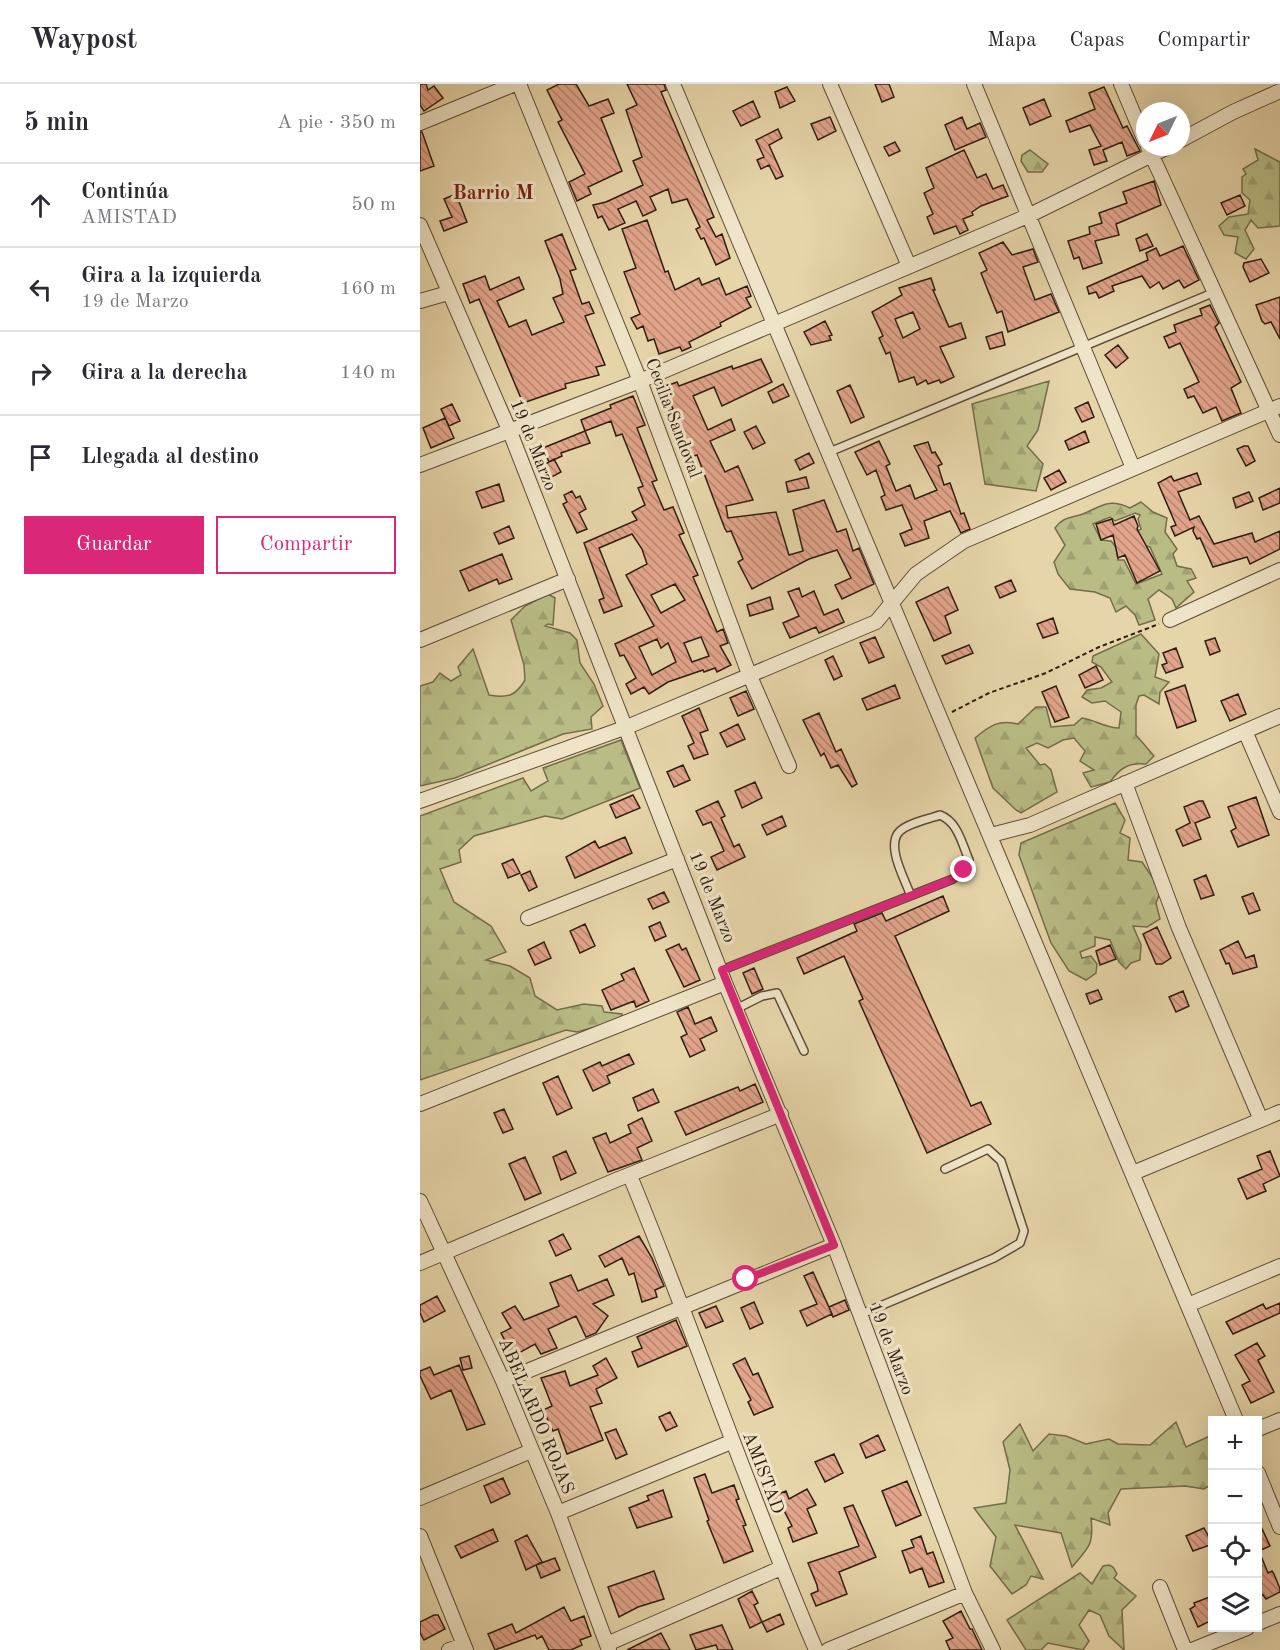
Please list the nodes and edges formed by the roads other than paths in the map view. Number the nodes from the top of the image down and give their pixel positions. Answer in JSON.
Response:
{"nodes":[{"id":1,"x":517,"y":84,"type":"edge"},
{"id":2,"x":673,"y":84,"type":"edge"},
{"id":3,"x":830,"y":84,"type":"edge"},
{"id":4,"x":974,"y":84,"type":"edge"},
{"id":5,"x":1121,"y":84,"type":"edge"},
{"id":6,"x":1280,"y":91,"type":"edge"},
{"id":7,"x":1136,"y":120,"type":"edge"},
{"id":8,"x":420,"y":123,"type":"edge"},
{"id":9,"x":1190,"y":135,"type":"edge"},
{"id":10,"x":1141,"y":156,"type":"edge"},
{"id":11,"x":1151,"y":156,"type":"edge"},
{"id":12,"x":1030,"y":215,"type":"junction"},
{"id":13,"x":420,"y":225,"type":"edge"},
{"id":14,"x":909,"y":266,"type":"junction"},
{"id":15,"x":1215,"y":292,"type":"junction"},
{"id":16,"x":447,"y":293,"type":"junction"},
{"id":17,"x":420,"y":302,"type":"edge"},
{"id":18,"x":772,"y":324,"type":"junction"},
{"id":19,"x":1081,"y":346,"type":"junction"},
{"id":20,"x":640,"y":381,"type":"junction"},
{"id":21,"x":1275,"y":408,"type":"edge"},
{"id":22,"x":510,"y":432,"type":"junction"},
{"id":23,"x":1280,"y":435,"type":"edge"},
{"id":24,"x":827,"y":453,"type":"junction"},
{"id":25,"x":420,"y":465,"type":"edge"},
{"id":26,"x":1133,"y":468,"type":"junction"},
{"id":27,"x":1280,"y":570,"type":"edge"},
{"id":28,"x":568,"y":579,"type":"junction"},
{"id":29,"x":892,"y":604,"type":"junction"},
{"id":30,"x":1170,"y":620,"type":"road end"},
{"id":31,"x":420,"y":640,"type":"edge"},
{"id":32,"x":749,"y":674,"type":"junction"},
{"id":33,"x":1280,"y":716,"type":"edge"},
{"id":34,"x":627,"y":727,"type":"junction"},
{"id":35,"x":1245,"y":731,"type":"junction"},
{"id":36,"x":789,"y":766,"type":"dead end"},
{"id":37,"x":1125,"y":783,"type":"junction"},
{"id":38,"x":420,"y":801,"type":"edge"},
{"id":39,"x":1280,"y":812,"type":"edge"},
{"id":40,"x":991,"y":835,"type":"junction"},
{"id":41,"x":677,"y":859,"type":"junction"},
{"id":42,"x":910,"y":894,"type":"junction"},
{"id":43,"x":528,"y":918,"type":"dead end"},
{"id":44,"x":724,"y":977,"type":"junction"},
{"id":45,"x":736,"y":1009,"type":"junction"},
{"id":46,"x":804,"y":1051,"type":"dead end"},
{"id":47,"x":420,"y":1104,"type":"edge"},
{"id":48,"x":1280,"y":1112,"type":"edge"},
{"id":49,"x":781,"y":1113,"type":"junction"},
{"id":50,"x":1261,"y":1120,"type":"junction"},
{"id":51,"x":945,"y":1169,"type":"dead end"},
{"id":52,"x":1133,"y":1173,"type":"junction"},
{"id":53,"x":630,"y":1176,"type":"junction"},
{"id":54,"x":420,"y":1202,"type":"edge"},
{"id":55,"x":834,"y":1245,"type":"junction"},
{"id":56,"x":444,"y":1254,"type":"junction"},
{"id":57,"x":420,"y":1263,"type":"edge"},
{"id":58,"x":1280,"y":1266,"type":"edge"},
{"id":59,"x":1188,"y":1305,"type":"junction"},
{"id":60,"x":682,"y":1307,"type":"junction"},
{"id":61,"x":859,"y":1315,"type":"junction"},
{"id":62,"x":503,"y":1382,"type":"junction"},
{"id":63,"x":1234,"y":1416,"type":"edge"},
{"id":64,"x":1280,"y":1420,"type":"edge"},
{"id":65,"x":1262,"y":1427,"type":"edge"},
{"id":66,"x":731,"y":1442,"type":"junction"},
{"id":67,"x":531,"y":1450,"type":"junction"},
{"id":68,"x":1262,"y":1485,"type":"edge"},
{"id":69,"x":420,"y":1498,"type":"edge"},
{"id":70,"x":558,"y":1513,"type":"junction"},
{"id":71,"x":1280,"y":1527,"type":"edge"},
{"id":72,"x":420,"y":1536,"type":"edge"},
{"id":73,"x":781,"y":1568,"type":"junction"},
{"id":74,"x":1160,"y":1587,"type":"dead end"},
{"id":75,"x":965,"y":1593,"type":"junction"},
{"id":76,"x":1280,"y":1614,"type":"edge"},
{"id":77,"x":1262,"y":1621,"type":"edge"},
{"id":78,"x":1237,"y":1632,"type":"edge"},
{"id":79,"x":608,"y":1647,"type":"edge"},
{"id":80,"x":465,"y":1648,"type":"edge"},
{"id":81,"x":449,"y":1650,"type":"edge"},
{"id":82,"x":816,"y":1650,"type":"edge"},
{"id":83,"x":828,"y":1650,"type":"edge"},
{"id":84,"x":993,"y":1650,"type":"edge"},
{"id":85,"x":1185,"y":1650,"type":"edge"},
{"id":86,"x":1192,"y":1650,"type":"edge"}],
"edges":[{"from":1,"to":8,"type":"street"},
{"from":1,"to":20,"type":"street","name":"Cecilia Sandoval"},
{"from":2,"to":18,"type":"street"},
{"from":3,"to":14,"type":"street"},
{"from":4,"to":12,"type":"street"},
{"from":5,"to":7,"type":"street"},
{"from":6,"to":9,"type":"street"},
{"from":10,"to":12,"type":"street"},
{"from":11,"to":15,"type":"street"},
{"from":12,"to":14,"type":"street"},
{"from":12,"to":19,"type":"street"},
{"from":13,"to":16,"type":"street","name":"19 de Marzo"},
{"from":14,"to":18,"type":"street"},
{"from":15,"to":19,"type":"lane"},
{"from":15,"to":21,"type":"street"},
{"from":16,"to":17,"type":"street"},
{"from":16,"to":22,"type":"street","name":"19 de Marzo"},
{"from":18,"to":20,"type":"street"},
{"from":18,"to":24,"type":"street"},
{"from":19,"to":24,"type":"lane"},
{"from":19,"to":26,"type":"street"},
{"from":20,"to":22,"type":"street"},
{"from":20,"to":32,"type":"street","name":"Cecilia Sandoval"},
{"from":21,"to":23,"type":"street"},
{"from":21,"to":26,"type":"street"},
{"from":22,"to":25,"type":"street"},
{"from":22,"to":28,"type":"street","name":"19 de Marzo"},
{"from":24,"to":29,"type":"street"},
{"from":26,"to":29,"type":"street"},
{"from":27,"to":30,"type":"street"},
{"from":28,"to":31,"type":"street"},
{"from":28,"to":34,"type":"street","name":"19 de Marzo"},
{"from":29,"to":32,"type":"street"},
{"from":29,"to":40,"type":"street"},
{"from":32,"to":34,"type":"street"},
{"from":32,"to":36,"type":"street","name":"Cecilia Sandoval"},
{"from":33,"to":35,"type":"street"},
{"from":34,"to":38,"type":"street"},
{"from":34,"to":41,"type":"street","name":"19 de Marzo"},
{"from":35,"to":37,"type":"street"},
{"from":35,"to":39,"type":"street"},
{"from":37,"to":40,"type":"street"},
{"from":37,"to":50,"type":"street"},
{"from":40,"to":52,"type":"street"},
{"from":41,"to":43,"type":"street"},
{"from":41,"to":44,"type":"street","name":"19 de Marzo"},
{"from":42,"to":42,"type":"lane"},
{"from":42,"to":44,"type":"lane"},
{"from":44,"to":45,"type":"street","name":"19 de Marzo"},
{"from":44,"to":47,"type":"street"},
{"from":45,"to":46,"type":"lane"},
{"from":45,"to":49,"type":"street","name":"19 de Marzo"},
{"from":48,"to":50,"type":"street"},
{"from":49,"to":53,"type":"street"},
{"from":49,"to":55,"type":"street","name":"19 de Marzo"},
{"from":50,"to":52,"type":"street"},
{"from":51,"to":61,"type":"lane"},
{"from":52,"to":59,"type":"street"},
{"from":53,"to":56,"type":"street"},
{"from":53,"to":60,"type":"street","name":"AMISTAD"},
{"from":54,"to":56,"type":"street","name":"ABELARDO ROJAS"},
{"from":55,"to":60,"type":"street"},
{"from":55,"to":61,"type":"street","name":"19 de Marzo"},
{"from":56,"to":57,"type":"street"},
{"from":56,"to":62,"type":"street","name":"ABELARDO ROJAS"},
{"from":58,"to":59,"type":"street"},
{"from":59,"to":63,"type":"street"},
{"from":60,"to":62,"type":"street"},
{"from":60,"to":66,"type":"street","name":"AMISTAD"},
{"from":61,"to":75,"type":"street","name":"19 de Marzo"},
{"from":62,"to":67,"type":"street","name":"ABELARDO ROJAS"},
{"from":64,"to":65,"type":"street"},
{"from":66,"to":70,"type":"street"},
{"from":66,"to":73,"type":"street","name":"AMISTAD"},
{"from":67,"to":69,"type":"street"},
{"from":67,"to":70,"type":"street","name":"ABELARDO ROJAS"},
{"from":68,"to":71,"type":"street"},
{"from":70,"to":79,"type":"street","name":"ABELARDO ROJAS"},
{"from":72,"to":80,"type":"street"},
{"from":73,"to":79,"type":"street"},
{"from":73,"to":82,"type":"street","name":"AMISTAD"},
{"from":74,"to":85,"type":"street"},
{"from":75,"to":83,"type":"street"},
{"from":75,"to":84,"type":"street","name":"19 de Marzo"},
{"from":76,"to":77,"type":"street"},
{"from":78,"to":86,"type":"street"},
{"from":80,"to":81,"type":"street"}]}
